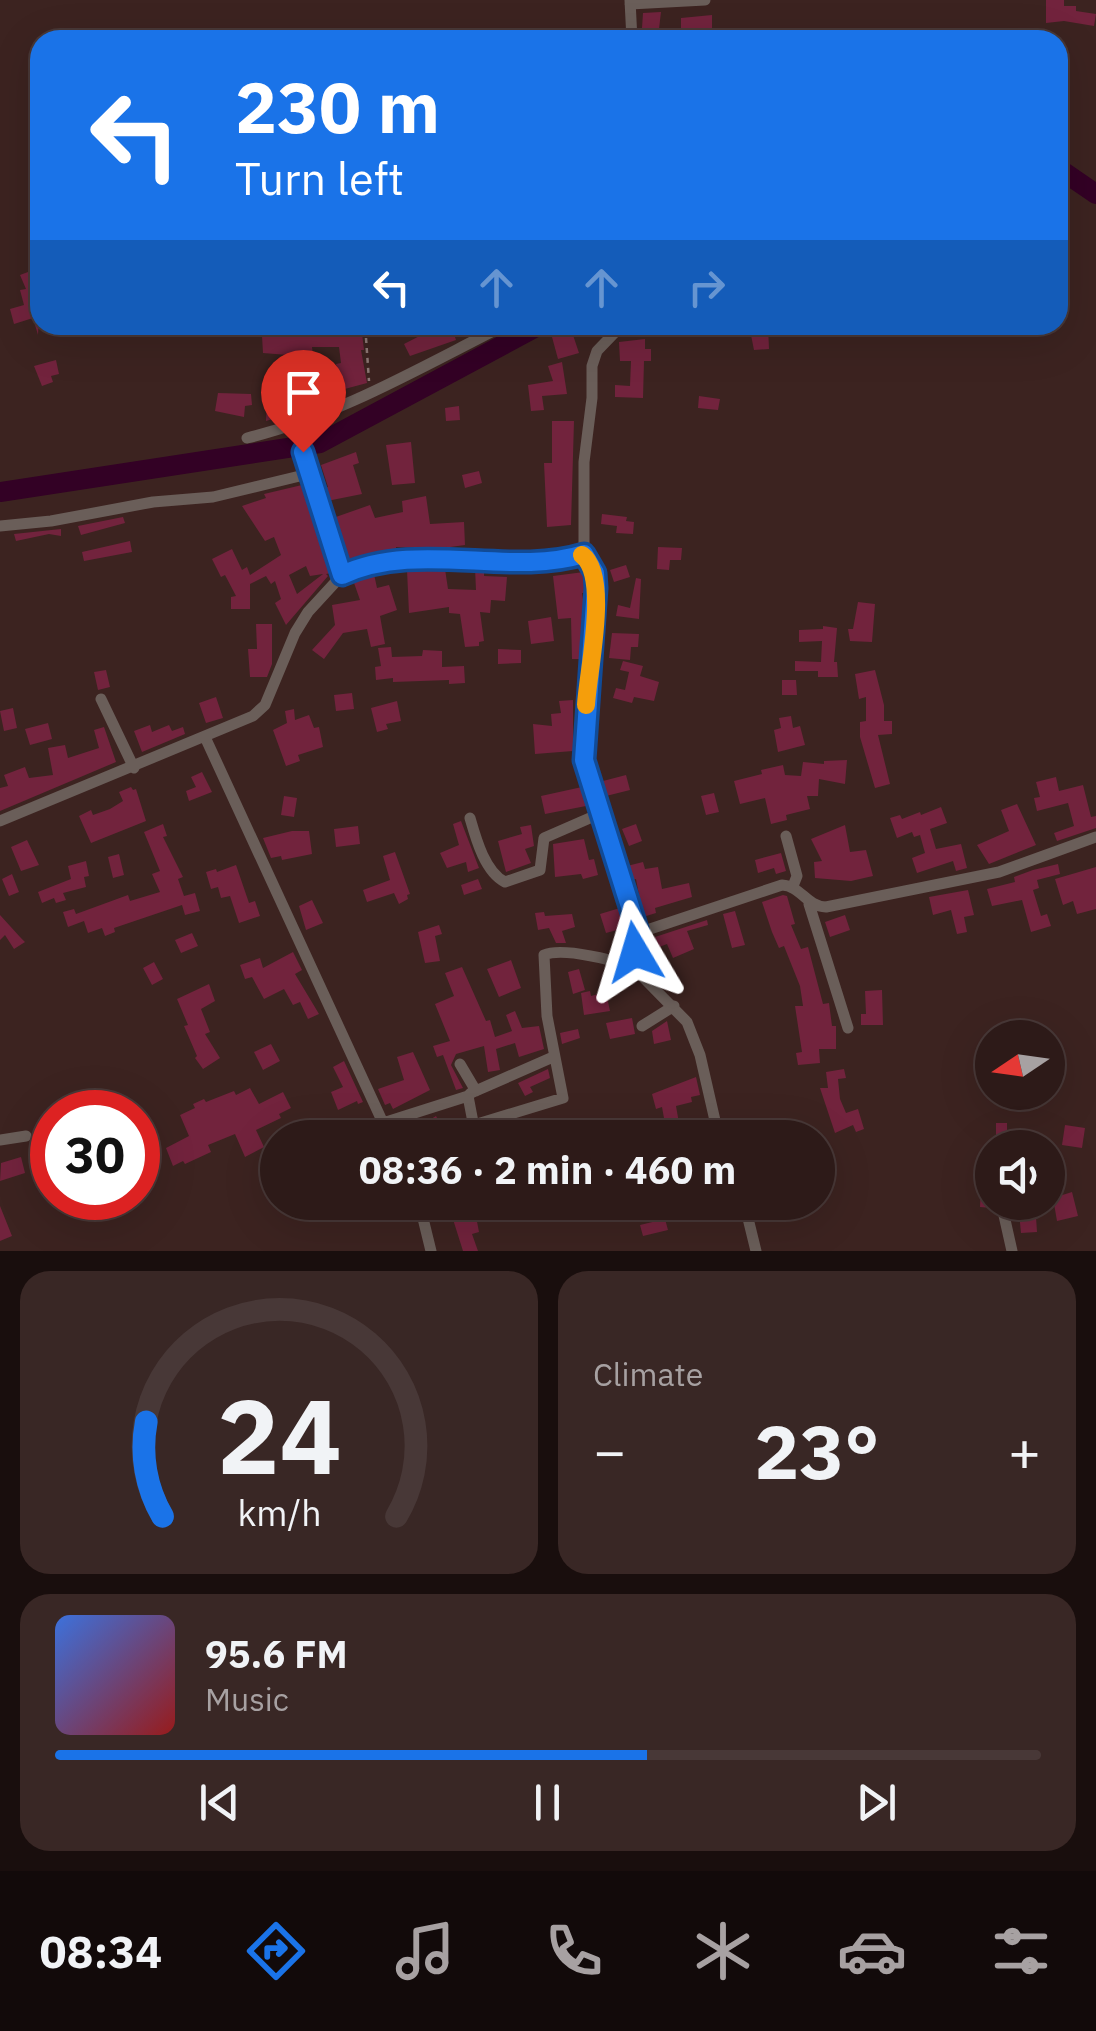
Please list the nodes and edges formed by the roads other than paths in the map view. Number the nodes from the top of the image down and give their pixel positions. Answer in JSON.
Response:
{"nodes":[{"id":1,"x":705,"y":0,"type":"edge"},
{"id":2,"x":630,"y":2,"type":"edge"},
{"id":3,"x":631,"y":30,"type":"edge"},
{"id":4,"x":485,"y":335,"type":"edge"},
{"id":5,"x":612,"y":335,"type":"edge"},
{"id":6,"x":297,"y":429,"type":"junction"},
{"id":7,"x":246,"y":438,"type":"dead end"},
{"id":8,"x":308,"y":474,"type":"junction"},
{"id":9,"x":0,"y":526,"type":"edge"},
{"id":10,"x":584,"y":554,"type":"junction"},
{"id":11,"x":342,"y":575,"type":"junction"},
{"id":12,"x":101,"y":700,"type":"dead end"},
{"id":13,"x":204,"y":737,"type":"junction"},
{"id":14,"x":134,"y":768,"type":"junction"},
{"id":15,"x":599,"y":814,"type":"junction"},
{"id":16,"x":470,"y":818,"type":"dead end"},
{"id":17,"x":0,"y":821,"type":"edge"},
{"id":18,"x":786,"y":836,"type":"dead end"},
{"id":19,"x":1096,"y":837,"type":"edge"},
{"id":20,"x":793,"y":886,"type":"junction"},
{"id":21,"x":810,"y":904,"type":"junction"},
{"id":22,"x":638,"y":932,"type":"junction"},
{"id":23,"x":632,"y":966,"type":"junction"},
{"id":24,"x":674,"y":1006,"type":"junction"},
{"id":25,"x":642,"y":1026,"type":"dead end"},
{"id":26,"x":848,"y":1028,"type":"dead end"},
{"id":27,"x":554,"y":1057,"type":"junction"},
{"id":28,"x":460,"y":1064,"type":"dead end"},
{"id":29,"x":472,"y":1094,"type":"junction"},
{"id":30,"x":382,"y":1120,"type":"edge"},
{"id":31,"x":392,"y":1120,"type":"edge"},
{"id":32,"x":474,"y":1120,"type":"edge"},
{"id":33,"x":504,"y":1120,"type":"edge"},
{"id":34,"x":714,"y":1120,"type":"edge"},
{"id":35,"x":26,"y":1136,"type":"dead end"},
{"id":36,"x":0,"y":1140,"type":"edge"},
{"id":37,"x":424,"y":1220,"type":"edge"},
{"id":38,"x":748,"y":1220,"type":"edge"},
{"id":39,"x":1005,"y":1220,"type":"edge"},
{"id":40,"x":431,"y":1251,"type":"edge"},
{"id":41,"x":756,"y":1251,"type":"edge"},
{"id":42,"x":1012,"y":1251,"type":"edge"}],
"edges":[{"from":1,"to":2,"type":"street"},
{"from":2,"to":3,"type":"street"},
{"from":4,"to":6,"type":"street"},
{"from":5,"to":10,"type":"street"},
{"from":6,"to":7,"type":"street"},
{"from":6,"to":8,"type":"street"},
{"from":8,"to":9,"type":"street"},
{"from":8,"to":11,"type":"street"},
{"from":10,"to":11,"type":"street"},
{"from":10,"to":15,"type":"street"},
{"from":11,"to":13,"type":"street"},
{"from":12,"to":14,"type":"street"},
{"from":13,"to":14,"type":"street"},
{"from":13,"to":30,"type":"street"},
{"from":14,"to":17,"type":"street"},
{"from":15,"to":16,"type":"street"},
{"from":15,"to":22,"type":"street"},
{"from":18,"to":20,"type":"street"},
{"from":19,"to":21,"type":"street"},
{"from":20,"to":21,"type":"street"},
{"from":20,"to":22,"type":"street"},
{"from":21,"to":26,"type":"street"},
{"from":22,"to":23,"type":"street"},
{"from":23,"to":24,"type":"street"},
{"from":23,"to":27,"type":"street"},
{"from":24,"to":25,"type":"street"},
{"from":24,"to":34,"type":"street"},
{"from":27,"to":29,"type":"street"},
{"from":27,"to":33,"type":"street"},
{"from":28,"to":29,"type":"street"},
{"from":29,"to":31,"type":"street"},
{"from":29,"to":32,"type":"street"},
{"from":35,"to":36,"type":"street"},
{"from":37,"to":40,"type":"street"},
{"from":38,"to":41,"type":"street"},
{"from":39,"to":42,"type":"street"}]}
